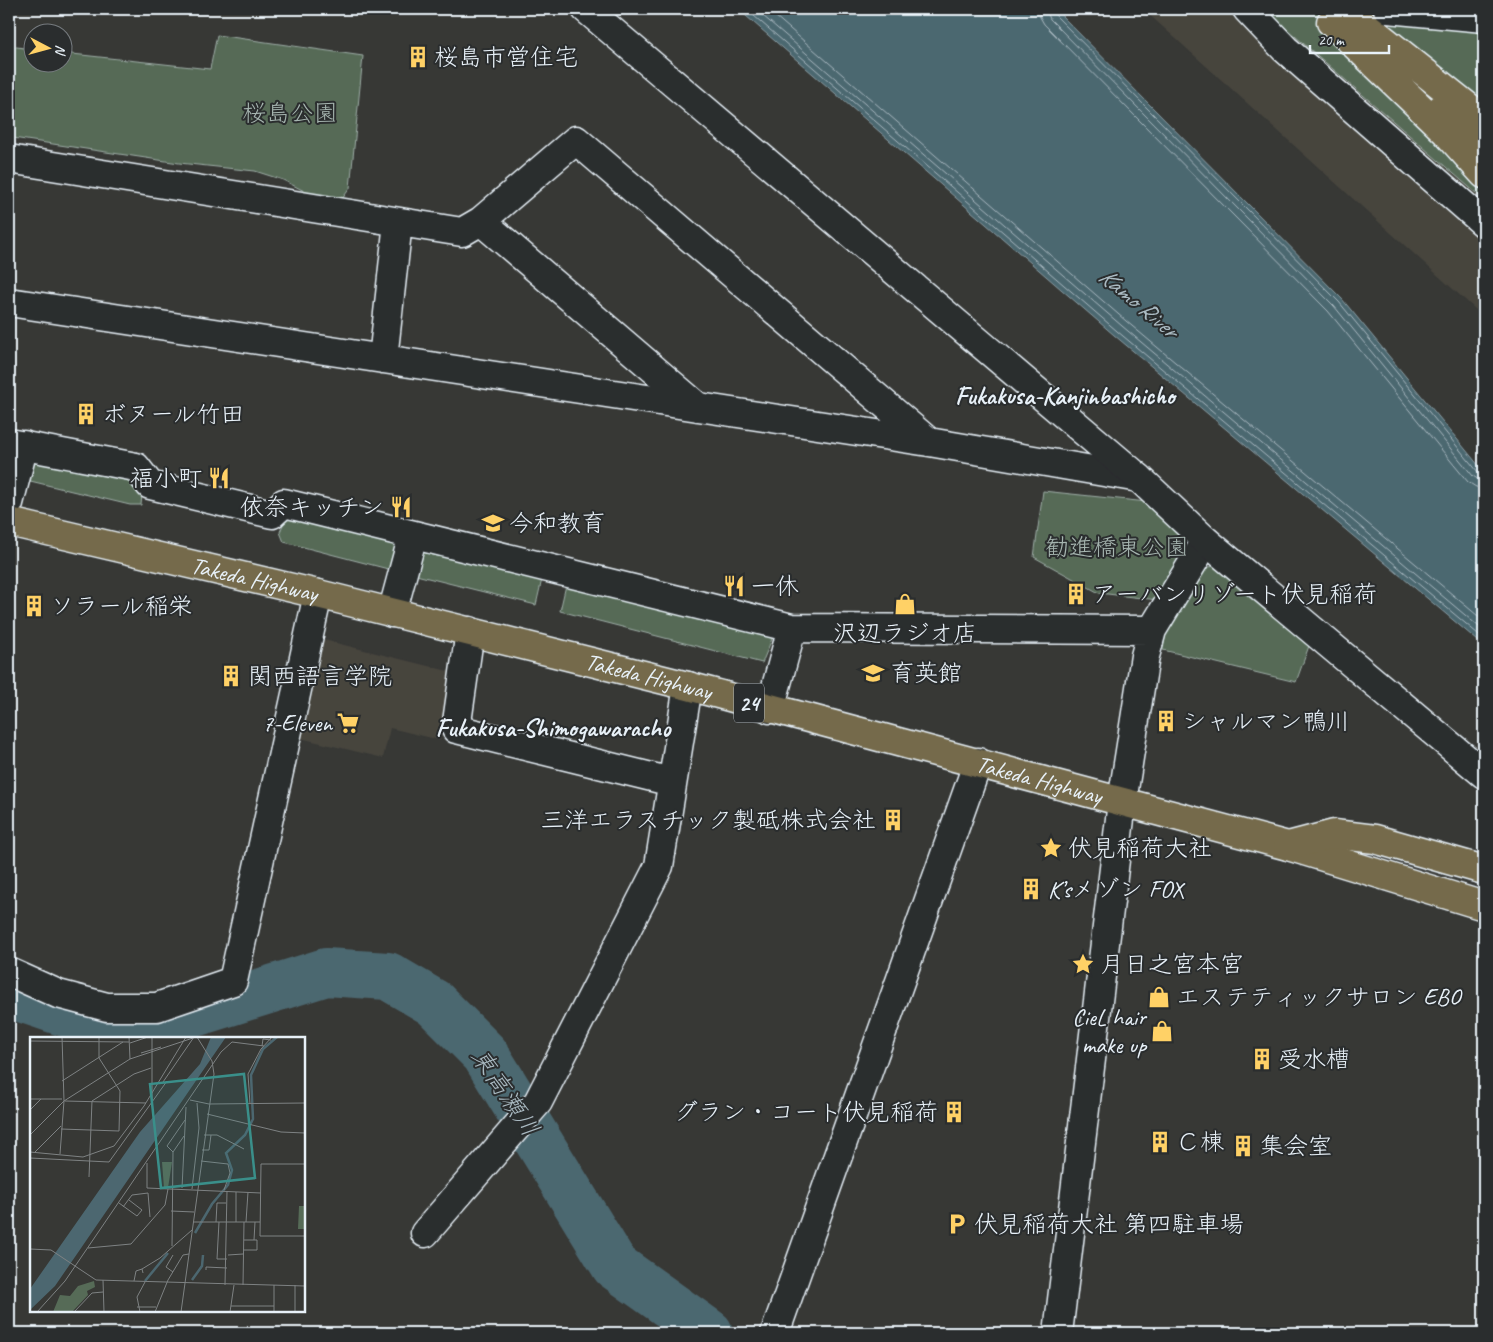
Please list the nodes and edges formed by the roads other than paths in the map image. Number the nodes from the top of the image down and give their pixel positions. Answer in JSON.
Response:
{"nodes":[{"id":1,"x":586,"y":9,"type":"edge"},
{"id":2,"x":1247,"y":9,"type":"edge"},
{"id":3,"x":1388,"y":9,"type":"edge"},
{"id":4,"x":1331,"y":13,"type":"edge"},
{"id":5,"x":1484,"y":18,"type":"edge"},
{"id":6,"x":1484,"y":119,"type":"edge"},
{"id":7,"x":1484,"y":141,"type":"edge"},
{"id":8,"x":9,"y":159,"type":"edge"},
{"id":9,"x":1484,"y":174,"type":"edge"},
{"id":10,"x":481,"y":221,"type":"junction"},
{"id":11,"x":398,"y":222,"type":"junction"},
{"id":12,"x":1484,"y":222,"type":"edge"},
{"id":13,"x":9,"y":302,"type":"edge"},
{"id":14,"x":382,"y":359,"type":"junction"},
{"id":15,"x":698,"y":407,"type":"junction"},
{"id":16,"x":929,"y":442,"type":"junction"},
{"id":17,"x":16,"y":444,"type":"edge"},
{"id":18,"x":1139,"y":478,"type":"junction"},
{"id":19,"x":9,"y":503,"type":"edge"},
{"id":20,"x":9,"y":522,"type":"edge"},
{"id":21,"x":413,"y":535,"type":"junction"},
{"id":22,"x":1206,"y":541,"type":"junction"},
{"id":23,"x":318,"y":594,"type":"junction"},
{"id":24,"x":392,"y":613,"type":"junction"},
{"id":25,"x":792,"y":628,"type":"junction"},
{"id":26,"x":1152,"y":630,"type":"junction"},
{"id":27,"x":470,"y":631,"type":"junction"},
{"id":28,"x":688,"y":686,"type":"junction"},
{"id":29,"x":770,"y":708,"type":"junction"},
{"id":30,"x":978,"y":762,"type":"junction"},
{"id":31,"x":1484,"y":774,"type":"edge"},
{"id":32,"x":672,"y":782,"type":"junction"},
{"id":33,"x":1122,"y":802,"type":"junction"},
{"id":34,"x":1288,"y":846,"type":"junction"},
{"id":35,"x":1484,"y":870,"type":"edge"},
{"id":36,"x":1484,"y":906,"type":"edge"},
{"id":37,"x":9,"y":972,"type":"edge"},
{"id":38,"x":425,"y":1234,"type":"dead end"},
{"id":39,"x":775,"y":1333,"type":"edge"},
{"id":40,"x":1058,"y":1333,"type":"edge"}],
"edges":[{"from":1,"to":18,"type":"street"},
{"from":2,"to":12,"type":"street"},
{"from":3,"to":5,"type":"street"},
{"from":4,"to":6,"type":"highway"},
{"from":4,"to":7,"type":"highway"},
{"from":4,"to":9,"type":"highway"},
{"from":8,"to":11,"type":"street"},
{"from":10,"to":11,"type":"street"},
{"from":10,"to":15,"type":"street"},
{"from":10,"to":16,"type":"street"},
{"from":11,"to":14,"type":"street"},
{"from":13,"to":14,"type":"street"},
{"from":14,"to":15,"type":"street"},
{"from":15,"to":16,"type":"street"},
{"from":16,"to":18,"type":"street"},
{"from":17,"to":19,"type":"street"},
{"from":17,"to":21,"type":"street"},
{"from":18,"to":22,"type":"street"},
{"from":20,"to":23,"type":"highway","name":"Takeda Highway","number":"24"},
{"from":21,"to":24,"type":"street"},
{"from":21,"to":25,"type":"street"},
{"from":22,"to":26,"type":"street"},
{"from":22,"to":31,"type":"street"},
{"from":23,"to":24,"type":"highway","name":"Takeda Highway","number":"24"},
{"from":23,"to":37,"type":"street"},
{"from":24,"to":27,"type":"highway","name":"Takeda Highway","number":"24"},
{"from":25,"to":26,"type":"street"},
{"from":25,"to":29,"type":"street"},
{"from":26,"to":33,"type":"street"},
{"from":27,"to":28,"type":"highway","name":"Takeda Highway","number":"24"},
{"from":27,"to":32,"type":"street"},
{"from":28,"to":29,"type":"highway","name":"Takeda Highway","number":"24"},
{"from":28,"to":32,"type":"street"},
{"from":29,"to":30,"type":"highway","name":"Takeda Highway","number":"24"},
{"from":30,"to":33,"type":"highway","name":"Takeda Highway","number":"24"},
{"from":30,"to":39,"type":"street"},
{"from":32,"to":38,"type":"street"},
{"from":33,"to":34,"type":"highway","name":"Takeda Highway","number":"24"},
{"from":33,"to":40,"type":"street"},
{"from":34,"to":35,"type":"highway"},
{"from":34,"to":36,"type":"highway","name":"Takeda Highway","number":"24"}]}
